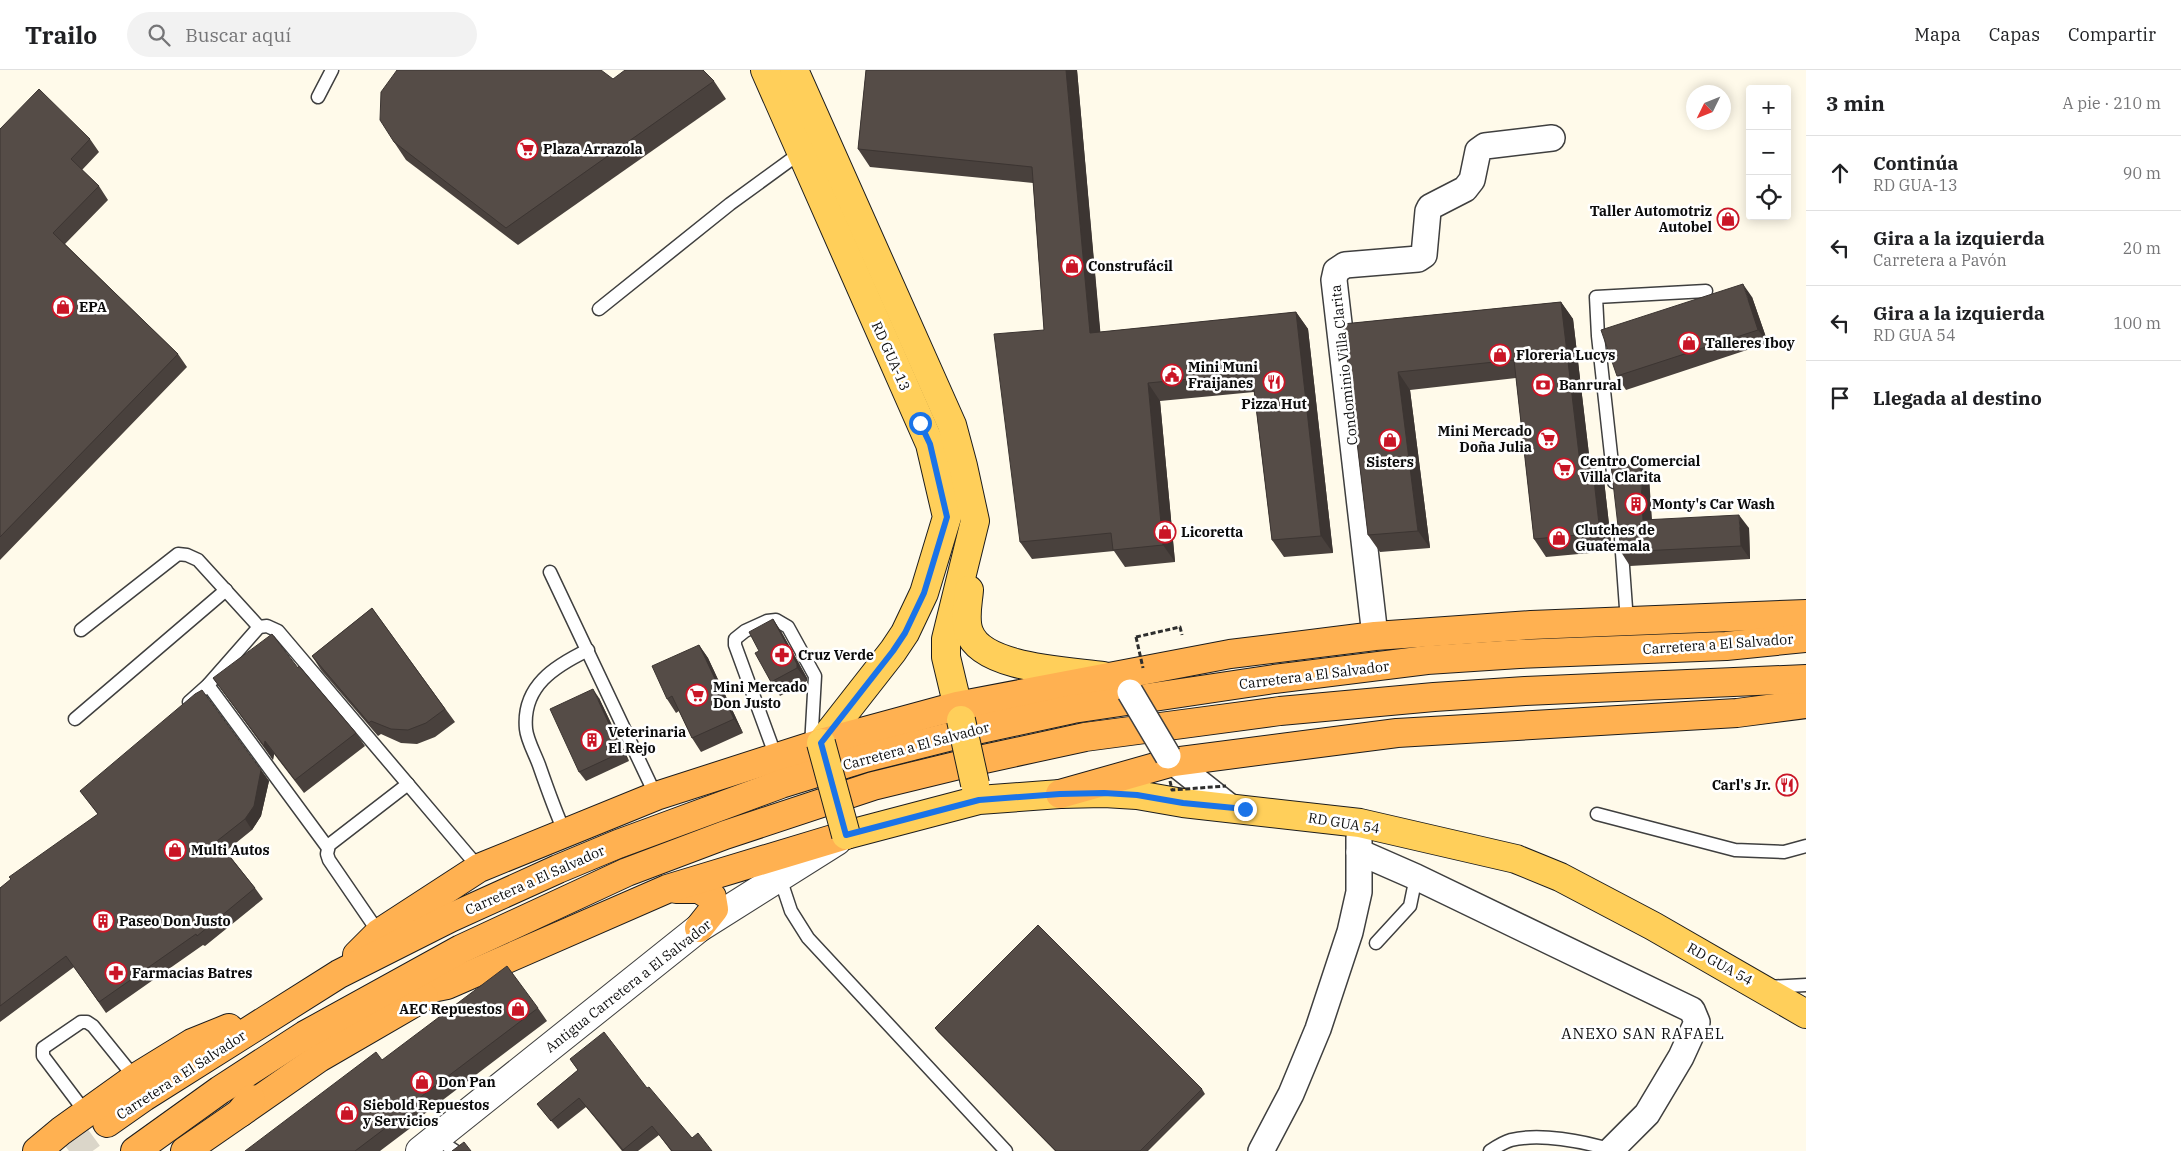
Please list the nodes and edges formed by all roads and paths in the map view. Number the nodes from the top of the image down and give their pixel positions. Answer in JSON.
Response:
{"nodes":[{"id":1,"x":332,"y":70,"type":"edge"},
{"id":2,"x":765,"y":70,"type":"edge"},
{"id":3,"x":794,"y":70,"type":"edge"},
{"id":4,"x":318,"y":97,"type":"dead end"},
{"id":5,"x":1552,"y":138,"type":"dead end"},
{"id":6,"x":800,"y":153,"type":"junction"},
{"id":7,"x":1706,"y":290,"type":"dead end"},
{"id":8,"x":599,"y":309,"type":"dead end"},
{"id":9,"x":1616,"y":499,"type":"edge"},
{"id":10,"x":975,"y":520,"type":"junction"},
{"id":11,"x":1619,"y":528,"type":"edge"},
{"id":12,"x":550,"y":572,"type":"dead end"},
{"id":13,"x":226,"y":590,"type":"junction"},
{"id":14,"x":1806,"y":614,"type":"edge"},
{"id":15,"x":1627,"y":622,"type":"junction"},
{"id":16,"x":259,"y":627,"type":"junction"},
{"id":17,"x":1180,"y":627,"type":"dead end"},
{"id":18,"x":81,"y":630,"type":"dead end"},
{"id":19,"x":1375,"y":636,"type":"junction"},
{"id":20,"x":1136,"y":637,"type":"dead end"},
{"id":21,"x":1806,"y":638,"type":"edge"},
{"id":22,"x":588,"y":650,"type":"junction"},
{"id":23,"x":1806,"y":679,"type":"edge"},
{"id":24,"x":1120,"y":682,"type":"junction"},
{"id":25,"x":208,"y":685,"type":"junction"},
{"id":26,"x":1806,"y":704,"type":"edge"},
{"id":27,"x":180,"y":710,"type":"edge"},
{"id":28,"x":959,"y":713,"type":"junction"},
{"id":29,"x":75,"y":719,"type":"dead end"},
{"id":30,"x":816,"y":745,"type":"junction"},
{"id":31,"x":776,"y":757,"type":"junction"},
{"id":32,"x":1170,"y":759,"type":"junction"},
{"id":33,"x":408,"y":784,"type":"junction"},
{"id":34,"x":1172,"y":790,"type":"dead end"},
{"id":35,"x":977,"y":792,"type":"junction"},
{"id":36,"x":1060,"y":794,"type":"junction"},
{"id":37,"x":656,"y":796,"type":"junction"},
{"id":38,"x":1228,"y":797,"type":"junction"},
{"id":39,"x":1597,"y":814,"type":"dead end"},
{"id":40,"x":1360,"y":824,"type":"junction"},
{"id":41,"x":565,"y":833,"type":"junction"},
{"id":42,"x":846,"y":835,"type":"junction"},
{"id":43,"x":1806,"y":846,"type":"edge"},
{"id":44,"x":328,"y":848,"type":"junction"},
{"id":45,"x":1359,"y":852,"type":"junction"},
{"id":46,"x":479,"y":868,"type":"junction"},
{"id":47,"x":1416,"y":877,"type":"junction"},
{"id":48,"x":780,"y":878,"type":"junction"},
{"id":49,"x":667,"y":889,"type":"junction"},
{"id":50,"x":699,"y":928,"type":"junction"},
{"id":51,"x":378,"y":933,"type":"junction"},
{"id":52,"x":1376,"y":943,"type":"dead end"},
{"id":53,"x":339,"y":974,"type":"junction"},
{"id":54,"x":447,"y":985,"type":"junction"},
{"id":55,"x":1806,"y":985,"type":"edge"},
{"id":56,"x":1763,"y":988,"type":"junction"},
{"id":57,"x":361,"y":1003,"type":"junction"},
{"id":58,"x":286,"y":1006,"type":"junction"},
{"id":59,"x":1806,"y":1014,"type":"edge"},
{"id":60,"x":305,"y":1035,"type":"junction"},
{"id":61,"x":192,"y":1043,"type":"junction"},
{"id":62,"x":135,"y":1078,"type":"junction"},
{"id":63,"x":240,"y":1113,"type":"junction"},
{"id":64,"x":96,"y":1118,"type":"junction"},
{"id":65,"x":438,"y":1146,"type":"edge"},
{"id":66,"x":1611,"y":1150,"type":"edge"},
{"id":67,"x":37,"y":1151,"type":"edge"},
{"id":68,"x":135,"y":1151,"type":"edge"},
{"id":69,"x":185,"y":1151,"type":"edge"},
{"id":70,"x":1006,"y":1151,"type":"edge"},
{"id":71,"x":1261,"y":1151,"type":"edge"},
{"id":72,"x":1490,"y":1151,"type":"edge"}],
"edges":[{"from":1,"to":4,"type":"lane"},
{"from":2,"to":6,"type":"main road","name":"RD GUA-13"},
{"from":3,"to":10,"type":"main road","name":"RD GUA-13"},
{"from":5,"to":19,"type":"street","name":"Condominio Villa Clarita"},
{"from":6,"to":8,"type":"lane"},
{"from":6,"to":30,"type":"main road","name":"RD GUA-13"},
{"from":7,"to":9,"type":"lane"},
{"from":10,"to":24,"type":"main road"},
{"from":10,"to":28,"type":"main road","name":"RD GUA-13"},
{"from":11,"to":15,"type":"lane"},
{"from":12,"to":22,"type":"lane"},
{"from":13,"to":16,"type":"lane"},
{"from":13,"to":18,"type":"lane"},
{"from":13,"to":29,"type":"lane"},
{"from":14,"to":15,"type":"highway"},
{"from":15,"to":19,"type":"highway"},
{"from":16,"to":25,"type":"lane"},
{"from":16,"to":33,"type":"lane"},
{"from":17,"to":20,"type":"path"},
{"from":19,"to":24,"type":"highway"},
{"from":21,"to":53,"type":"highway","name":"Carretera a El Salvador"},
{"from":22,"to":37,"type":"lane"},
{"from":22,"to":41,"type":"lane"},
{"from":23,"to":57,"type":"highway","name":"Carretera a El Salvador"},
{"from":24,"to":28,"type":"highway"},
{"from":24,"to":32,"type":"street","bridge":true},
{"from":25,"to":27,"type":"lane"},
{"from":25,"to":44,"type":"lane"},
{"from":26,"to":32,"type":"highway"},
{"from":28,"to":30,"type":"highway"},
{"from":28,"to":35,"type":"main road","name":"RD GUA-13","bridge":true},
{"from":30,"to":31,"type":"highway"},
{"from":30,"to":31,"type":"lane"},
{"from":30,"to":42,"type":"main road","bridge":true},
{"from":31,"to":37,"type":"highway"},
{"from":32,"to":36,"type":"highway"},
{"from":32,"to":38,"type":"street"},
{"from":33,"to":44,"type":"lane"},
{"from":33,"to":46,"type":"lane"},
{"from":34,"to":38,"type":"path","bridge":true},
{"from":35,"to":36,"type":"main road","name":"RD GUA 54"},
{"from":35,"to":42,"type":"main road","name":"RD GUA 54"},
{"from":36,"to":38,"type":"main road","name":"RD GUA 54"},
{"from":37,"to":41,"type":"highway"},
{"from":38,"to":40,"type":"main road","name":"RD GUA 54"},
{"from":39,"to":43,"type":"lane"},
{"from":40,"to":45,"type":"street"},
{"from":40,"to":56,"type":"main road","name":"RD GUA 54"},
{"from":41,"to":46,"type":"highway"},
{"from":42,"to":48,"type":"street","name":"Antigua Carretera a El Salvador"},
{"from":42,"to":49,"type":"highway"},
{"from":44,"to":51,"type":"lane"},
{"from":45,"to":47,"type":"street"},
{"from":45,"to":71,"type":"street"},
{"from":46,"to":51,"type":"highway"},
{"from":47,"to":52,"type":"lane"},
{"from":47,"to":66,"type":"street"},
{"from":48,"to":50,"type":"street","name":"Antigua Carretera a El Salvador"},
{"from":48,"to":70,"type":"lane"},
{"from":49,"to":50,"type":"highway"},
{"from":49,"to":54,"type":"highway"},
{"from":50,"to":65,"type":"street","name":"Antigua Carretera a El Salvador"},
{"from":51,"to":53,"type":"highway"},
{"from":51,"to":61,"type":"highway"},
{"from":53,"to":58,"type":"highway","name":"Carretera a El Salvador"},
{"from":54,"to":57,"type":"highway"},
{"from":54,"to":63,"type":"highway"},
{"from":55,"to":56,"type":"lane"},
{"from":56,"to":59,"type":"main road","name":"RD GUA 54"},
{"from":57,"to":60,"type":"highway","name":"Carretera a El Salvador"},
{"from":58,"to":61,"type":"highway"},
{"from":58,"to":64,"type":"highway","name":"Carretera a El Salvador"},
{"from":60,"to":63,"type":"highway"},
{"from":60,"to":68,"type":"highway","name":"Carretera a El Salvador"},
{"from":61,"to":62,"type":"highway"},
{"from":62,"to":64,"type":"highway"},
{"from":62,"to":64,"type":"lane"},
{"from":63,"to":69,"type":"highway"},
{"from":64,"to":67,"type":"highway"},
{"from":66,"to":72,"type":"lane"}]}
